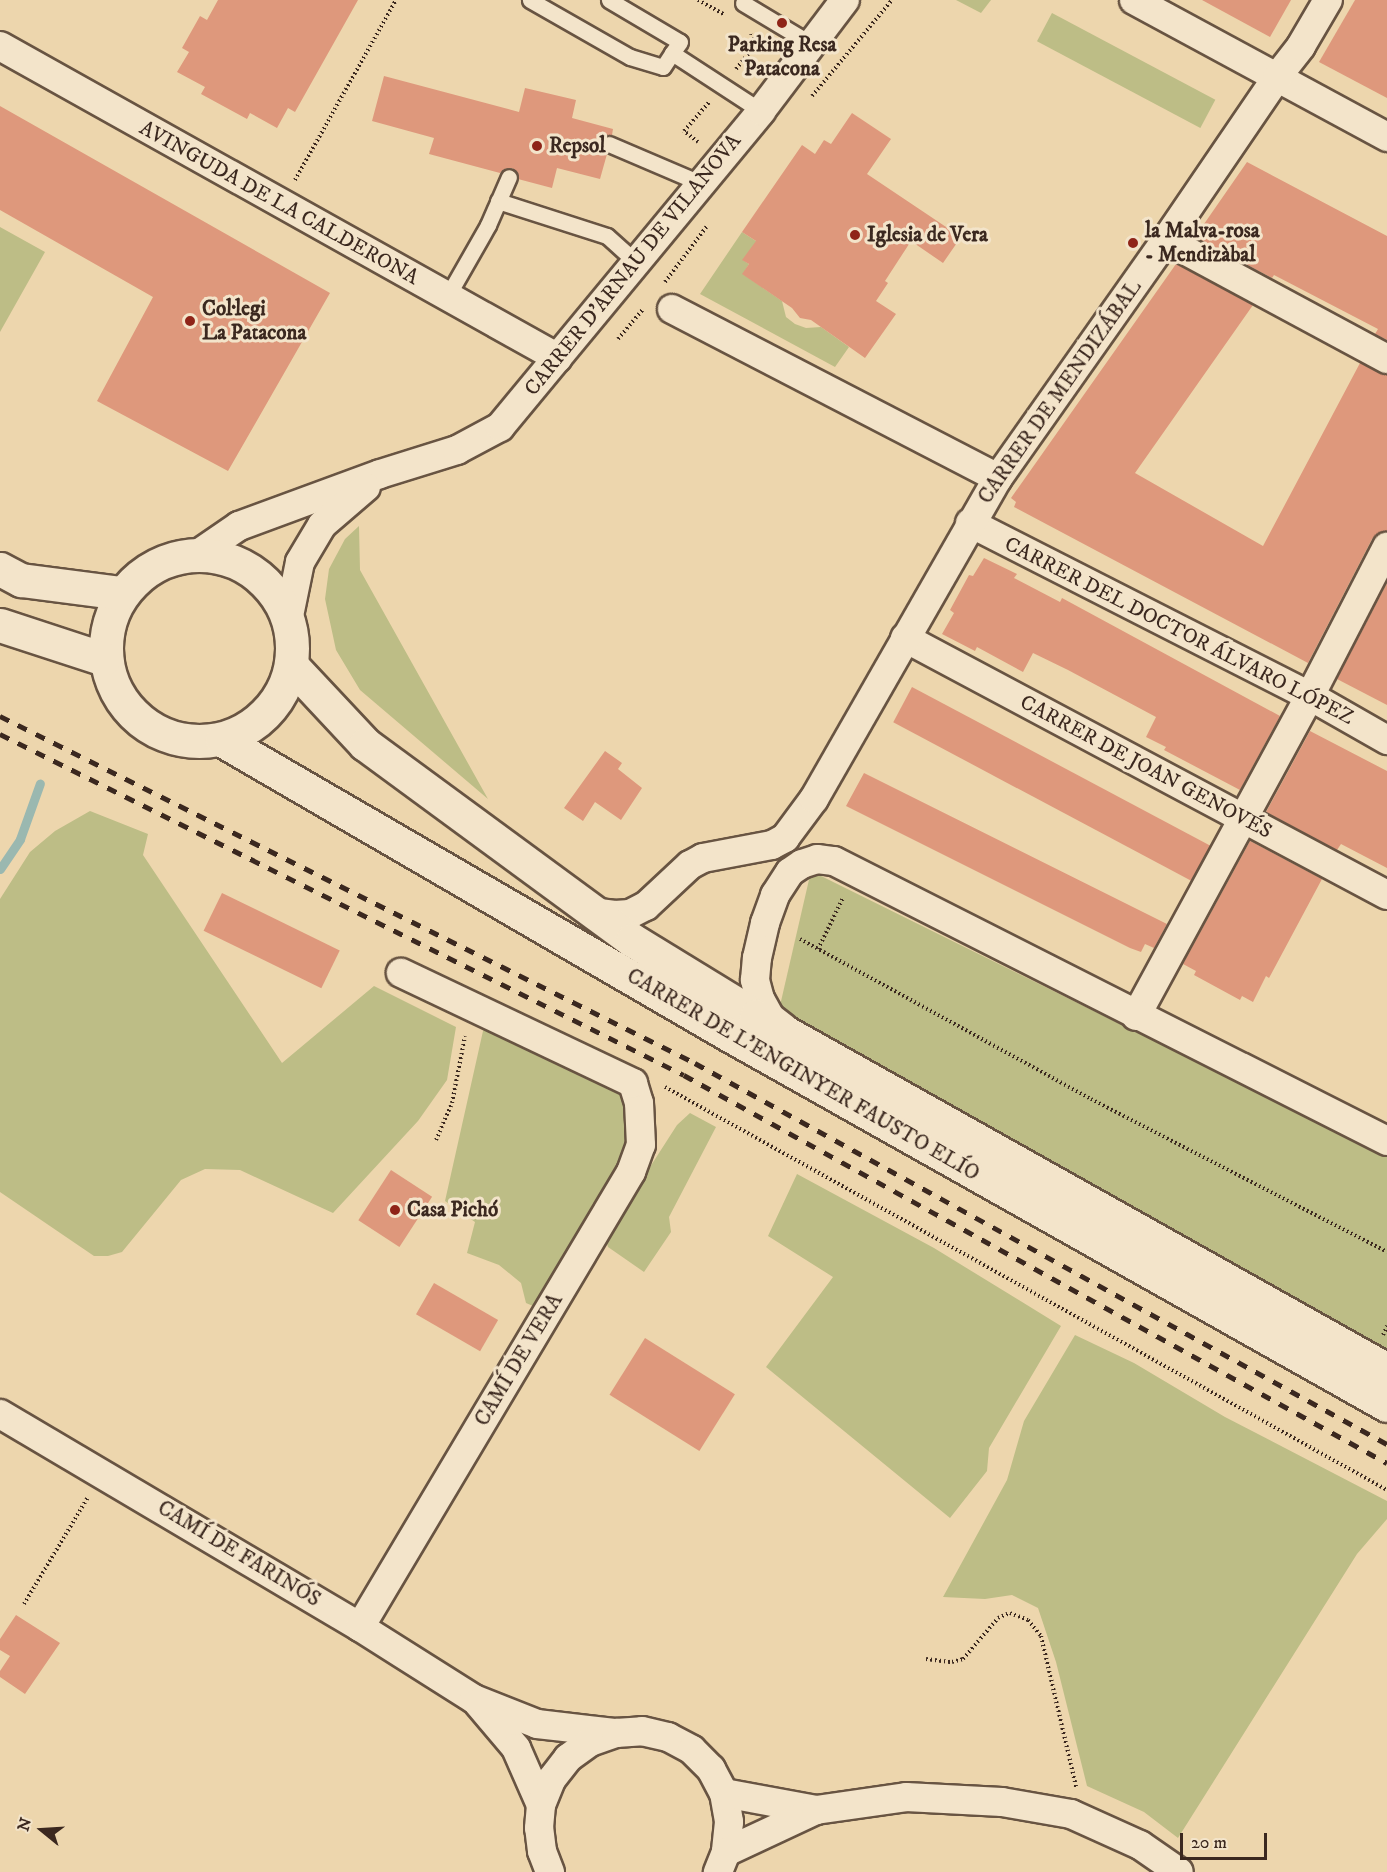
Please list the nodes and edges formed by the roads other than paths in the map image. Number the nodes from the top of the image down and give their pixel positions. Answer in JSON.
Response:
{"nodes":[{"id":1,"x":530,"y":0,"type":"edge"},
{"id":2,"x":609,"y":0,"type":"edge"},
{"id":3,"x":845,"y":0,"type":"edge"},
{"id":4,"x":1134,"y":0,"type":"edge"},
{"id":5,"x":1328,"y":0,"type":"edge"},
{"id":6,"x":743,"y":3,"type":"dead end"},
{"id":7,"x":813,"y":45,"type":"junction"},
{"id":8,"x":0,"y":46,"type":"edge"},
{"id":9,"x":672,"y":53,"type":"junction"},
{"id":10,"x":1277,"y":77,"type":"junction"},
{"id":11,"x":761,"y":111,"type":"junction"},
{"id":12,"x":1387,"y":137,"type":"edge"},
{"id":13,"x":609,"y":144,"type":"dead end"},
{"id":14,"x":508,"y":177,"type":"dead end"},
{"id":15,"x":700,"y":183,"type":"junction"},
{"id":16,"x":498,"y":201,"type":"junction"},
{"id":17,"x":1166,"y":240,"type":"junction"},
{"id":18,"x":636,"y":262,"type":"junction"},
{"id":19,"x":447,"y":297,"type":"junction"},
{"id":20,"x":672,"y":309,"type":"dead end"},
{"id":21,"x":558,"y":358,"type":"junction"},
{"id":22,"x":1387,"y":359,"type":"edge"},
{"id":23,"x":380,"y":474,"type":"junction"},
{"id":24,"x":998,"y":478,"type":"junction"},
{"id":25,"x":970,"y":524,"type":"junction"},
{"id":26,"x":1387,"y":547,"type":"edge"},
{"id":27,"x":195,"y":556,"type":"junction"},
{"id":28,"x":0,"y":569,"type":"edge"},
{"id":29,"x":121,"y":593,"type":"junction"},
{"id":30,"x":289,"y":616,"type":"junction"},
{"id":31,"x":0,"y":625,"type":"edge"},
{"id":32,"x":905,"y":638,"type":"junction"},
{"id":33,"x":104,"y":659,"type":"junction"},
{"id":34,"x":292,"y":666,"type":"junction"},
{"id":35,"x":1310,"y":696,"type":"junction"},
{"id":36,"x":222,"y":740,"type":"junction"},
{"id":37,"x":1387,"y":740,"type":"edge"},
{"id":38,"x":814,"y":799,"type":"junction"},
{"id":39,"x":1243,"y":819,"type":"junction"},
{"id":40,"x":845,"y":867,"type":"junction"},
{"id":41,"x":1387,"y":895,"type":"edge"},
{"id":42,"x":591,"y":912,"type":"junction"},
{"id":43,"x":401,"y":973,"type":"dead end"},
{"id":44,"x":1136,"y":1016,"type":"junction"},
{"id":45,"x":794,"y":1038,"type":"junction"},
{"id":46,"x":1387,"y":1141,"type":"edge"},
{"id":47,"x":1387,"y":1370,"type":"edge"},
{"id":48,"x":1387,"y":1406,"type":"edge"},
{"id":49,"x":0,"y":1414,"type":"edge"},
{"id":50,"x":360,"y":1627,"type":"junction"},
{"id":51,"x":474,"y":1699,"type":"junction"},
{"id":52,"x":615,"y":1733,"type":"junction"},
{"id":53,"x":724,"y":1793,"type":"junction"},
{"id":54,"x":541,"y":1805,"type":"junction"},
{"id":55,"x":816,"y":1810,"type":"junction"},
{"id":56,"x":722,"y":1862,"type":"edge"},
{"id":57,"x":550,"y":1872,"type":"edge"},
{"id":58,"x":1179,"y":1872,"type":"edge"}],
"edges":[{"from":1,"to":9,"type":"lane"},
{"from":2,"to":9,"type":"lane"},
{"from":3,"to":7,"type":"street","name":"CARRER D'ARNAU DE VILANOVA"},
{"from":4,"to":10,"type":"street"},
{"from":5,"to":10,"type":"street","name":"CARRER DE MENDIZÁBAL"},
{"from":6,"to":7,"type":"lane"},
{"from":7,"to":11,"type":"street","name":"CARRER D'ARNAU DE VILANOVA"},
{"from":8,"to":19,"type":"street","name":"AVINGUDA DE LA CALDERONA"},
{"from":9,"to":11,"type":"lane"},
{"from":10,"to":12,"type":"street"},
{"from":10,"to":17,"type":"street","name":"CARRER DE MENDIZÁBAL"},
{"from":11,"to":15,"type":"street","name":"CARRER D'ARNAU DE VILANOVA"},
{"from":13,"to":15,"type":"lane"},
{"from":14,"to":16,"type":"lane"},
{"from":15,"to":18,"type":"street","name":"CARRER D'ARNAU DE VILANOVA"},
{"from":16,"to":18,"type":"lane"},
{"from":16,"to":19,"type":"lane"},
{"from":17,"to":22,"type":"street"},
{"from":17,"to":24,"type":"street","name":"CARRER DE MENDIZÁBAL"},
{"from":18,"to":21,"type":"street","name":"CARRER D'ARNAU DE VILANOVA"},
{"from":19,"to":21,"type":"street","name":"AVINGUDA DE LA CALDERONA"},
{"from":20,"to":24,"type":"street"},
{"from":21,"to":23,"type":"street","name":"CARRER D'ARNAU DE VILANOVA"},
{"from":23,"to":27,"type":"street","name":"CARRER D'ARNAU DE VILANOVA"},
{"from":23,"to":30,"type":"street","name":"CARRER D'ARNAU DE VILANOVA"},
{"from":24,"to":25,"type":"street","name":"CARRER DE MENDIZÁBAL"},
{"from":25,"to":32,"type":"street","name":"CARRER DE MENDIZÁBAL"},
{"from":25,"to":35,"type":"street","name":"CARRER DEL DOCTOR ÁLVARO LÓPEZ"},
{"from":26,"to":35,"type":"street"},
{"from":27,"to":29,"type":"main road"},
{"from":27,"to":30,"type":"main road"},
{"from":28,"to":29,"type":"main road"},
{"from":29,"to":33,"type":"main road"},
{"from":30,"to":34,"type":"main road"},
{"from":31,"to":33,"type":"main road"},
{"from":32,"to":38,"type":"street","name":"CARRER DE MENDIZÁBAL"},
{"from":32,"to":39,"type":"street","name":"CARRER DE JOAN GENOVÉS"},
{"from":33,"to":36,"type":"main road"},
{"from":34,"to":36,"type":"main road"},
{"from":34,"to":42,"type":"main road","name":"CARRER DE L'ENGINYER FAUSTO ELÍO"},
{"from":35,"to":37,"type":"street","name":"CARRER DEL DOCTOR ÁLVARO LÓPEZ"},
{"from":35,"to":39,"type":"street"},
{"from":36,"to":48,"type":"main road","name":"CARRER DE L'ENGINYER FAUSTO ELÍO"},
{"from":38,"to":40,"type":"street","name":"CARRER DE MENDIZÁBAL"},
{"from":38,"to":42,"type":"street","name":"CARRER DE MENDIZÁBAL"},
{"from":39,"to":41,"type":"street","name":"CARRER DE JOAN GENOVÉS"},
{"from":39,"to":44,"type":"street"},
{"from":40,"to":44,"type":"street"},
{"from":40,"to":45,"type":"street","name":"CARRER DE L'ENGINYER FAUSTO ELÍO"},
{"from":42,"to":45,"type":"main road","name":"CARRER DE L'ENGINYER FAUSTO ELÍO"},
{"from":43,"to":50,"type":"street","name":"CAMÍ DE VERA"},
{"from":44,"to":46,"type":"street"},
{"from":45,"to":47,"type":"main road","name":"CARRER DE L'ENGINYER FAUSTO ELÍO"},
{"from":49,"to":50,"type":"street","name":"CAMÍ DE FARINÓS"},
{"from":50,"to":51,"type":"street","name":"CAMÍ DE FARINÓS"},
{"from":51,"to":52,"type":"street","name":"CAMÍ DE FARINÓS"},
{"from":51,"to":54,"type":"street","name":"CAMÍ DE FARINÓS"},
{"from":52,"to":53,"type":"street"},
{"from":52,"to":54,"type":"street"},
{"from":53,"to":55,"type":"street"},
{"from":53,"to":56,"type":"street"},
{"from":54,"to":57,"type":"street"},
{"from":55,"to":56,"type":"street"},
{"from":55,"to":58,"type":"street"}]}
